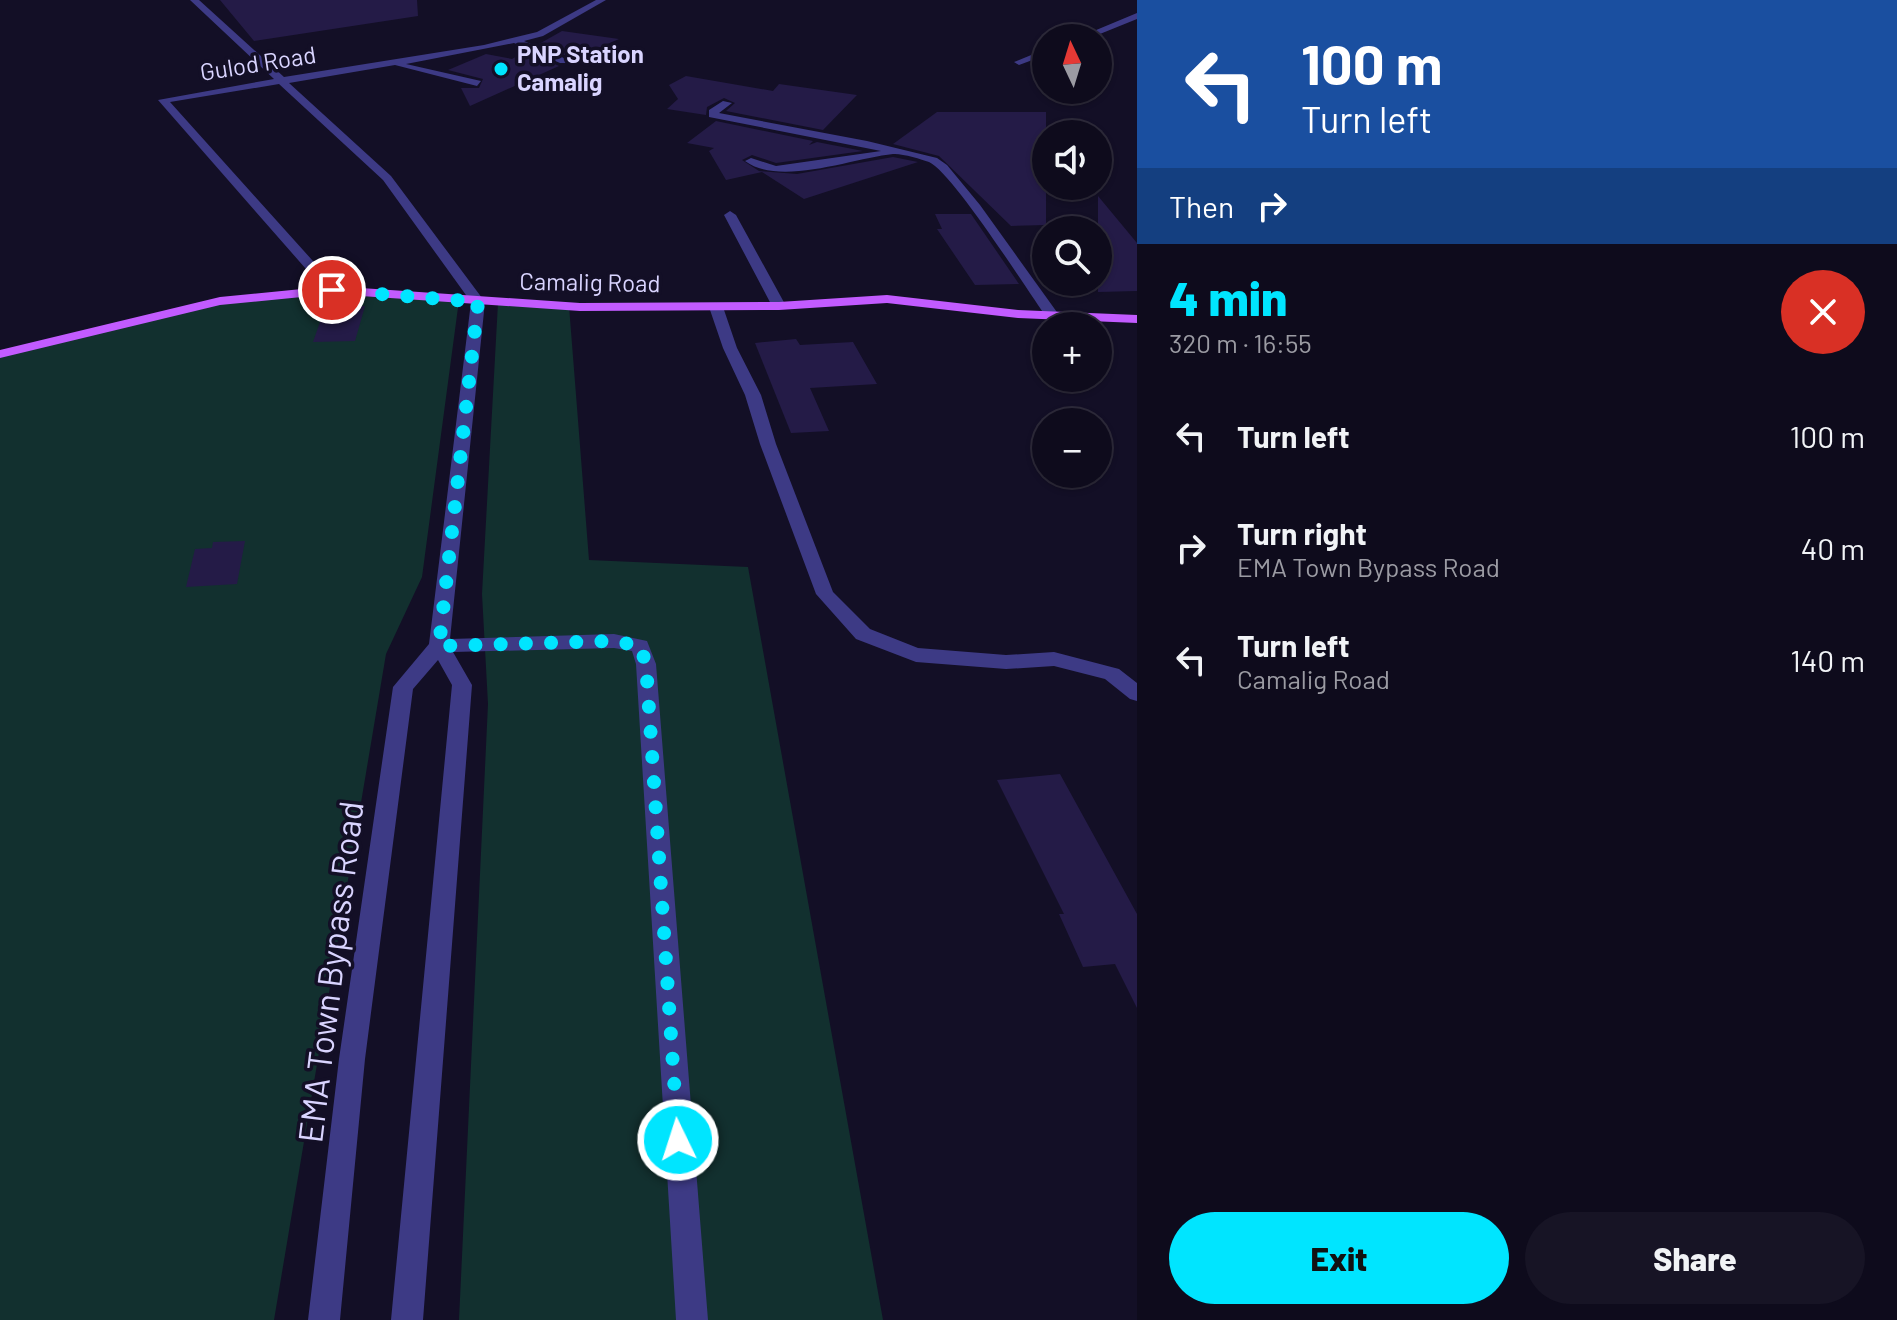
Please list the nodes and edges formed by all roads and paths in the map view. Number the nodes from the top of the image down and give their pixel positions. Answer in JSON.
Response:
{"nodes":[{"id":1,"x":194,"y":0,"type":"edge"},
{"id":2,"x":602,"y":0,"type":"edge"},
{"id":3,"x":1137,"y":16,"type":"edge"},
{"id":4,"x":1117,"y":25,"type":"junction"},
{"id":5,"x":1112,"y":27,"type":"edge"},
{"id":6,"x":1137,"y":30,"type":"edge"},
{"id":7,"x":515,"y":40,"type":"junction"},
{"id":8,"x":1032,"y":57,"type":"edge"},
{"id":9,"x":563,"y":61,"type":"dead end"},
{"id":10,"x":1019,"y":62,"type":"dead end"},
{"id":11,"x":393,"y":63,"type":"junction"},
{"id":12,"x":284,"y":80,"type":"junction"},
{"id":13,"x":477,"y":83,"type":"dead end"},
{"id":14,"x":727,"y":103,"type":"dead end"},
{"id":15,"x":899,"y":151,"type":"junction"},
{"id":16,"x":751,"y":161,"type":"dead end"},
{"id":17,"x":730,"y":215,"type":"dead end"},
{"id":18,"x":332,"y":290,"type":"junction"},
{"id":19,"x":478,"y":302,"type":"junction"},
{"id":20,"x":779,"y":306,"type":"junction"},
{"id":21,"x":716,"y":307,"type":"junction"},
{"id":22,"x":1050,"y":312,"type":"edge"},
{"id":23,"x":1032,"y":313,"type":"edge"},
{"id":24,"x":1112,"y":318,"type":"edge"},
{"id":25,"x":1137,"y":319,"type":"edge"},
{"id":26,"x":0,"y":354,"type":"edge"},
{"id":27,"x":439,"y":646,"type":"junction"},
{"id":28,"x":1137,"y":694,"type":"edge"},
{"id":29,"x":324,"y":1320,"type":"edge"},
{"id":30,"x":407,"y":1320,"type":"edge"},
{"id":31,"x":692,"y":1320,"type":"edge"}],
"edges":[{"from":1,"to":12,"type":"street"},
{"from":2,"to":7,"type":"street","name":"Gulod Road"},
{"from":3,"to":4,"type":"street"},
{"from":4,"to":5,"type":"street"},
{"from":4,"to":6,"type":"street"},
{"from":7,"to":9,"type":"street"},
{"from":7,"to":11,"type":"street","name":"Gulod Road"},
{"from":8,"to":10,"type":"street"},
{"from":11,"to":12,"type":"street","name":"Gulod Road"},
{"from":11,"to":13,"type":"street"},
{"from":12,"to":18,"type":"street","name":"Gulod Road"},
{"from":12,"to":19,"type":"street"},
{"from":14,"to":15,"type":"street"},
{"from":15,"to":16,"type":"street"},
{"from":15,"to":22,"type":"street"},
{"from":17,"to":20,"type":"street"},
{"from":18,"to":19,"type":"main road","name":"Camalig Road"},
{"from":18,"to":26,"type":"main road","name":"Camalig Road"},
{"from":19,"to":21,"type":"main road","name":"Camalig Road"},
{"from":19,"to":27,"type":"street"},
{"from":20,"to":21,"type":"main road","name":"Camalig Road"},
{"from":20,"to":23,"type":"main road","name":"Camalig Road"},
{"from":21,"to":28,"type":"street"},
{"from":24,"to":25,"type":"main road","name":"Camalig Road"},
{"from":27,"to":29,"type":"street","name":"EMA Town Bypass Road"},
{"from":27,"to":30,"type":"street"},
{"from":27,"to":31,"type":"street"}]}
